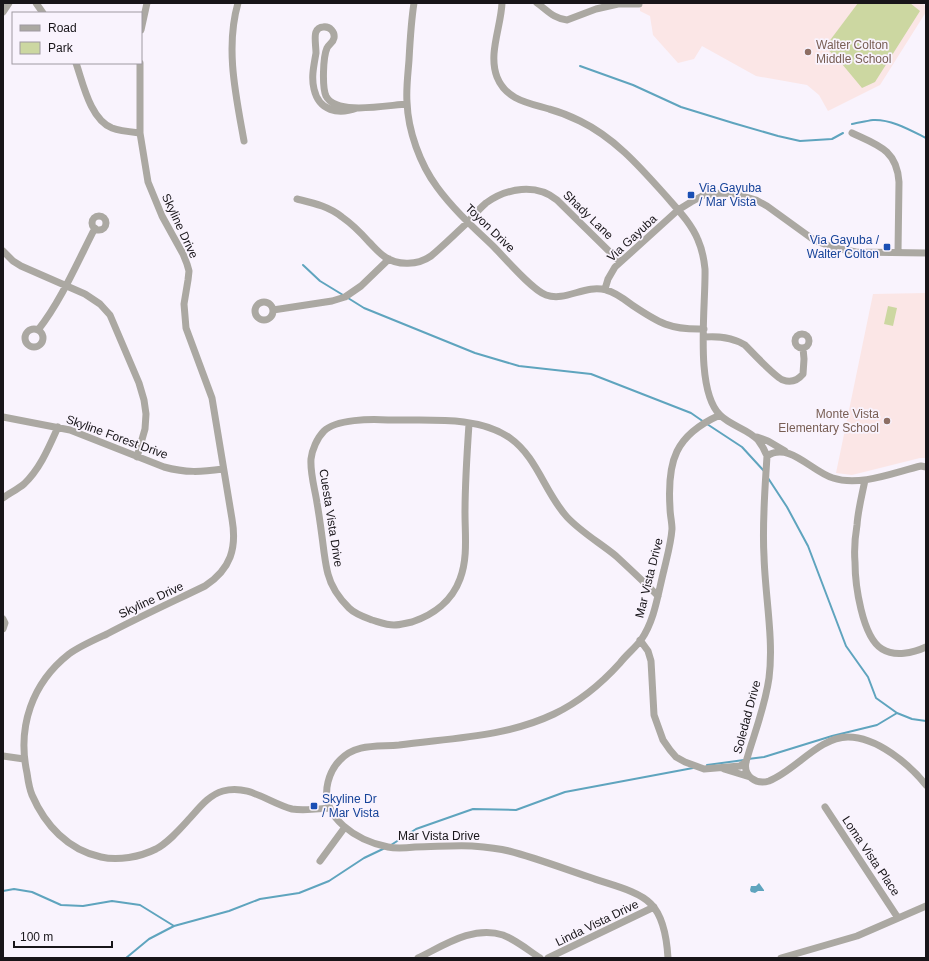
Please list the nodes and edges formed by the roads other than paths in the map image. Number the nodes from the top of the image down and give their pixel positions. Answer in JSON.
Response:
{"nodes":[{"id":1,"x":9,"y":3,"type":"edge"},
{"id":2,"x":36,"y":3,"type":"edge"},
{"id":3,"x":147,"y":3,"type":"edge"},
{"id":4,"x":238,"y":3,"type":"edge"},
{"id":5,"x":414,"y":3,"type":"edge"},
{"id":6,"x":502,"y":3,"type":"edge"},
{"id":7,"x":537,"y":3,"type":"edge"},
{"id":8,"x":639,"y":4,"type":"edge"},
{"id":9,"x":595,"y":6,"type":"edge"},
{"id":10,"x":3,"y":12,"type":"edge"},
{"id":11,"x":42,"y":12,"type":"edge"},
{"id":12,"x":142,"y":26,"type":"edge"},
{"id":13,"x":76,"y":64,"type":"edge"},
{"id":14,"x":140,"y":64,"type":"edge"},
{"id":15,"x":407,"y":104,"type":"junction"},
{"id":16,"x":357,"y":108,"type":"junction"},
{"id":17,"x":140,"y":133,"type":"junction"},
{"id":18,"x":852,"y":133,"type":"dead end"},
{"id":19,"x":244,"y":141,"type":"dead end"},
{"id":20,"x":296,"y":199,"type":"dead end"},
{"id":21,"x":678,"y":210,"type":"junction"},
{"id":22,"x":468,"y":222,"type":"junction"},
{"id":23,"x":95,"y":228,"type":"dead end"},
{"id":24,"x":3,"y":251,"type":"edge"},
{"id":25,"x":898,"y":252,"type":"junction"},
{"id":26,"x":926,"y":253,"type":"edge"},
{"id":27,"x":390,"y":259,"type":"junction"},
{"id":28,"x":620,"y":262,"type":"junction"},
{"id":29,"x":65,"y":285,"type":"junction"},
{"id":30,"x":605,"y":289,"type":"junction"},
{"id":31,"x":273,"y":310,"type":"dead end"},
{"id":32,"x":704,"y":329,"type":"junction"},
{"id":33,"x":38,"y":330,"type":"dead end"},
{"id":34,"x":704,"y":337,"type":"junction"},
{"id":35,"x":803,"y":348,"type":"dead end"},
{"id":36,"x":720,"y":415,"type":"junction"},
{"id":37,"x":3,"y":417,"type":"edge"},
{"id":38,"x":469,"y":424,"type":"junction"},
{"id":39,"x":58,"y":428,"type":"junction"},
{"id":40,"x":754,"y":436,"type":"junction"},
{"id":41,"x":787,"y":452,"type":"junction"},
{"id":42,"x":767,"y":456,"type":"junction"},
{"id":43,"x":137,"y":457,"type":"junction"},
{"id":44,"x":926,"y":467,"type":"edge"},
{"id":45,"x":223,"y":469,"type":"junction"},
{"id":46,"x":865,"y":480,"type":"junction"},
{"id":47,"x":3,"y":498,"type":"edge"},
{"id":48,"x":658,"y":596,"type":"junction"},
{"id":49,"x":3,"y":619,"type":"edge"},
{"id":50,"x":3,"y":629,"type":"edge"},
{"id":51,"x":640,"y":640,"type":"junction"},
{"id":52,"x":926,"y":647,"type":"edge"},
{"id":53,"x":3,"y":756,"type":"edge"},
{"id":54,"x":24,"y":759,"type":"junction"},
{"id":55,"x":746,"y":762,"type":"junction"},
{"id":56,"x":722,"y":768,"type":"junction"},
{"id":57,"x":750,"y":777,"type":"junction"},
{"id":58,"x":926,"y":785,"type":"edge"},
{"id":59,"x":825,"y":807,"type":"dead end"},
{"id":60,"x":329,"y":808,"type":"junction"},
{"id":61,"x":345,"y":827,"type":"junction"},
{"id":62,"x":320,"y":861,"type":"dead end"},
{"id":63,"x":926,"y":906,"type":"edge"},
{"id":64,"x":654,"y":907,"type":"junction"},
{"id":65,"x":898,"y":918,"type":"junction"},
{"id":66,"x":794,"y":957,"type":"edge"},
{"id":67,"x":418,"y":958,"type":"edge"},
{"id":68,"x":540,"y":958,"type":"edge"},
{"id":69,"x":548,"y":958,"type":"edge"},
{"id":70,"x":668,"y":958,"type":"edge"},
{"id":71,"x":781,"y":958,"type":"edge"}],
"edges":[{"from":1,"to":10,"type":"street"},
{"from":2,"to":11,"type":"street"},
{"from":3,"to":12,"type":"street"},
{"from":4,"to":19,"type":"street"},
{"from":5,"to":15,"type":"street","name":"Toyon Drive"},
{"from":6,"to":21,"type":"street"},
{"from":7,"to":9,"type":"street"},
{"from":8,"to":9,"type":"street"},
{"from":13,"to":17,"type":"street"},
{"from":14,"to":17,"type":"street","name":"Skyline Drive"},
{"from":15,"to":16,"type":"street"},
{"from":15,"to":22,"type":"street","name":"Toyon Drive"},
{"from":16,"to":16,"type":"street"},
{"from":17,"to":45,"type":"street","name":"Skyline Drive"},
{"from":18,"to":25,"type":"street"},
{"from":20,"to":27,"type":"street","name":"Shady Lane"},
{"from":21,"to":25,"type":"street","name":"Via Gayuba"},
{"from":21,"to":28,"type":"street","name":"Via Gayuba"},
{"from":21,"to":32,"type":"street"},
{"from":22,"to":27,"type":"street","name":"Shady Lane"},
{"from":22,"to":28,"type":"street","name":"Shady Lane"},
{"from":22,"to":30,"type":"street","name":"Toyon Drive"},
{"from":23,"to":29,"type":"street"},
{"from":24,"to":29,"type":"street"},
{"from":25,"to":26,"type":"street","name":"Via Gayuba"},
{"from":27,"to":31,"type":"street"},
{"from":28,"to":30,"type":"street","name":"Via Gayuba"},
{"from":29,"to":33,"type":"street"},
{"from":29,"to":43,"type":"street"},
{"from":30,"to":32,"type":"street"},
{"from":32,"to":34,"type":"street"},
{"from":34,"to":35,"type":"street"},
{"from":34,"to":36,"type":"street"},
{"from":36,"to":40,"type":"street"},
{"from":36,"to":48,"type":"street","name":"Mar Vista Drive"},
{"from":37,"to":39,"type":"street","name":"Skyline Forest Drive"},
{"from":38,"to":38,"type":"street","name":"Cuesta Vista Drive"},
{"from":38,"to":48,"type":"street","name":"Cuesta Vista Drive"},
{"from":39,"to":43,"type":"street","name":"Skyline Forest Drive"},
{"from":39,"to":47,"type":"street"},
{"from":40,"to":41,"type":"street"},
{"from":40,"to":42,"type":"street"},
{"from":41,"to":42,"type":"street"},
{"from":41,"to":46,"type":"street"},
{"from":42,"to":55,"type":"street","name":"Soledad Drive"},
{"from":43,"to":45,"type":"street","name":"Skyline Forest Drive"},
{"from":44,"to":46,"type":"street"},
{"from":45,"to":54,"type":"street","name":"Skyline Drive"},
{"from":46,"to":52,"type":"street"},
{"from":48,"to":51,"type":"street","name":"Mar Vista Drive"},
{"from":49,"to":50,"type":"street"},
{"from":51,"to":56,"type":"street"},
{"from":51,"to":60,"type":"street","name":"Mar Vista Drive"},
{"from":53,"to":54,"type":"street"},
{"from":54,"to":60,"type":"street","name":"Skyline Drive"},
{"from":55,"to":56,"type":"street"},
{"from":55,"to":57,"type":"street","name":"Soledad Drive"},
{"from":56,"to":57,"type":"street"},
{"from":57,"to":58,"type":"street"},
{"from":59,"to":65,"type":"street","name":"Loma Vista Place"},
{"from":60,"to":61,"type":"street","name":"Mar Vista Drive"},
{"from":61,"to":62,"type":"street"},
{"from":61,"to":64,"type":"street","name":"Mar Vista Drive"},
{"from":63,"to":65,"type":"street"},
{"from":64,"to":69,"type":"street","name":"Linda Vista Drive"},
{"from":64,"to":70,"type":"street","name":"Mar Vista Drive"},
{"from":65,"to":66,"type":"street"},
{"from":66,"to":71,"type":"street"},
{"from":67,"to":68,"type":"street"}]}
